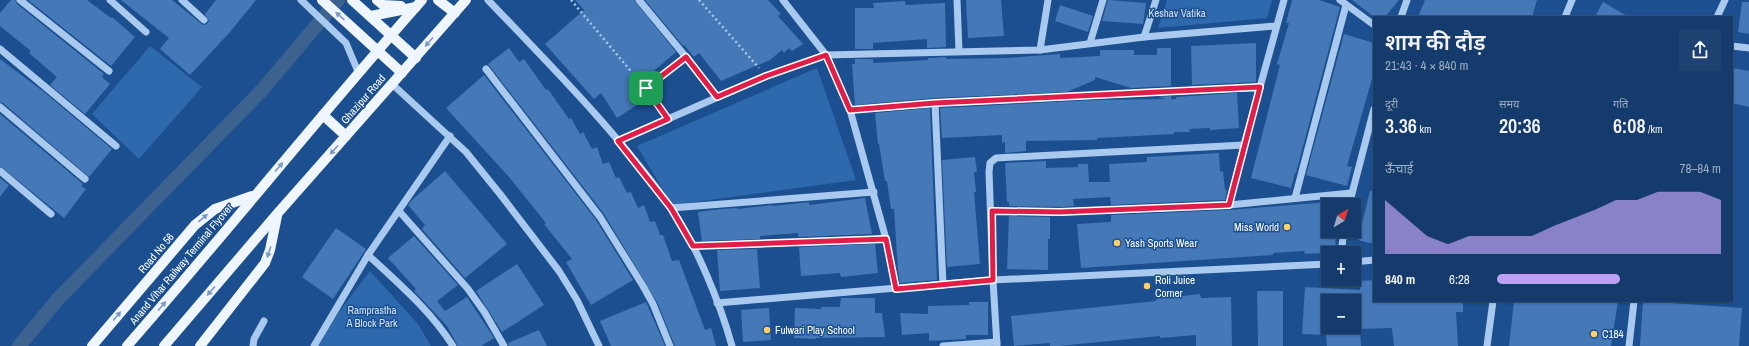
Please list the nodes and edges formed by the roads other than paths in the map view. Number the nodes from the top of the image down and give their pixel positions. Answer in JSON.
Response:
{"nodes":[{"id":1,"x":20,"y":0,"type":"edge"},
{"id":2,"x":110,"y":0,"type":"edge"},
{"id":3,"x":182,"y":0,"type":"edge"},
{"id":4,"x":301,"y":0,"type":"edge"},
{"id":5,"x":322,"y":0,"type":"edge"},
{"id":6,"x":352,"y":0,"type":"edge"},
{"id":7,"x":438,"y":0,"type":"edge"},
{"id":8,"x":466,"y":0,"type":"edge"},
{"id":9,"x":488,"y":0,"type":"edge"},
{"id":10,"x":639,"y":0,"type":"edge"},
{"id":11,"x":783,"y":0,"type":"edge"},
{"id":12,"x":957,"y":0,"type":"edge"},
{"id":13,"x":1048,"y":0,"type":"edge"},
{"id":14,"x":1103,"y":0,"type":"edge"},
{"id":15,"x":1156,"y":0,"type":"edge"},
{"id":16,"x":1284,"y":0,"type":"edge"},
{"id":17,"x":1340,"y":0,"type":"edge"},
{"id":18,"x":1407,"y":0,"type":"edge"},
{"id":19,"x":1572,"y":0,"type":"edge"},
{"id":20,"x":1725,"y":0,"type":"edge"},
{"id":21,"x":379,"y":2,"type":"edge"},
{"id":22,"x":419,"y":3,"type":"edge"},
{"id":23,"x":1346,"y":5,"type":"junction"},
{"id":24,"x":455,"y":13,"type":"junction"},
{"id":25,"x":371,"y":16,"type":"junction"},
{"id":26,"x":1401,"y":16,"type":"edge"},
{"id":27,"x":1564,"y":16,"type":"edge"},
{"id":28,"x":1717,"y":16,"type":"edge"},
{"id":29,"x":204,"y":20,"type":"dead end"},
{"id":30,"x":1373,"y":24,"type":"edge"},
{"id":31,"x":1276,"y":26,"type":"junction"},
{"id":32,"x":146,"y":32,"type":"dead end"},
{"id":33,"x":392,"y":36,"type":"junction"},
{"id":34,"x":1144,"y":37,"type":"junction"},
{"id":35,"x":1090,"y":43,"type":"junction"},
{"id":36,"x":1733,"y":46,"type":"edge"},
{"id":37,"x":1749,"y":48,"type":"edge"},
{"id":38,"x":0,"y":49,"type":"edge"},
{"id":39,"x":1040,"y":50,"type":"junction"},
{"id":40,"x":378,"y":51,"type":"junction"},
{"id":41,"x":960,"y":51,"type":"junction"},
{"id":42,"x":826,"y":55,"type":"junction"},
{"id":43,"x":686,"y":57,"type":"junction"},
{"id":44,"x":416,"y":58,"type":"junction"},
{"id":45,"x":486,"y":69,"type":"dead end"},
{"id":46,"x":109,"y":71,"type":"dead end"},
{"id":47,"x":402,"y":73,"type":"junction"},
{"id":48,"x":359,"y":74,"type":"junction"},
{"id":49,"x":392,"y":84,"type":"junction"},
{"id":50,"x":1260,"y":87,"type":"junction"},
{"id":51,"x":646,"y":88,"type":"road end"},
{"id":52,"x":717,"y":97,"type":"junction"},
{"id":53,"x":935,"y":103,"type":"junction"},
{"id":54,"x":0,"y":108,"type":"edge"},
{"id":55,"x":850,"y":110,"type":"junction"},
{"id":56,"x":1373,"y":113,"type":"edge"},
{"id":57,"x":323,"y":115,"type":"junction"},
{"id":58,"x":346,"y":136,"type":"junction"},
{"id":59,"x":450,"y":136,"type":"junction"},
{"id":60,"x":618,"y":141,"type":"junction"},
{"id":61,"x":1244,"y":145,"type":"junction"},
{"id":62,"x":116,"y":146,"type":"dead end"},
{"id":63,"x":0,"y":171,"type":"edge"},
{"id":64,"x":85,"y":179,"type":"dead end"},
{"id":65,"x":874,"y":192,"type":"junction"},
{"id":66,"x":1351,"y":193,"type":"junction"},
{"id":67,"x":253,"y":196,"type":"junction"},
{"id":68,"x":1294,"y":198,"type":"junction"},
{"id":69,"x":1350,"y":198,"type":"edge"},
{"id":70,"x":1229,"y":205,"type":"junction"},
{"id":71,"x":671,"y":208,"type":"junction"},
{"id":72,"x":399,"y":211,"type":"junction"},
{"id":73,"x":992,"y":211,"type":"junction"},
{"id":74,"x":51,"y":214,"type":"dead end"},
{"id":75,"x":277,"y":214,"type":"junction"},
{"id":76,"x":886,"y":239,"type":"junction"},
{"id":77,"x":693,"y":246,"type":"junction"},
{"id":78,"x":368,"y":255,"type":"junction"},
{"id":79,"x":1373,"y":260,"type":"edge"},
{"id":80,"x":1361,"y":261,"type":"edge"},
{"id":81,"x":1321,"y":264,"type":"edge"},
{"id":82,"x":993,"y":280,"type":"junction"},
{"id":83,"x":943,"y":285,"type":"junction"},
{"id":84,"x":896,"y":289,"type":"junction"},
{"id":85,"x":1493,"y":302,"type":"edge"},
{"id":86,"x":1634,"y":302,"type":"edge"},
{"id":87,"x":717,"y":303,"type":"junction"},
{"id":88,"x":264,"y":321,"type":"dead end"},
{"id":89,"x":997,"y":344,"type":"edge"},
{"id":90,"x":92,"y":346,"type":"edge"},
{"id":91,"x":127,"y":346,"type":"edge"},
{"id":92,"x":164,"y":346,"type":"edge"},
{"id":93,"x":200,"y":346,"type":"edge"},
{"id":94,"x":253,"y":346,"type":"edge"},
{"id":95,"x":314,"y":346,"type":"edge"},
{"id":96,"x":453,"y":346,"type":"edge"},
{"id":97,"x":504,"y":346,"type":"edge"},
{"id":98,"x":599,"y":346,"type":"edge"},
{"id":99,"x":670,"y":346,"type":"edge"},
{"id":100,"x":732,"y":346,"type":"edge"},
{"id":101,"x":943,"y":346,"type":"edge"},
{"id":102,"x":1487,"y":346,"type":"edge"},
{"id":103,"x":1629,"y":346,"type":"edge"}],
"edges":[{"from":1,"to":46,"type":"street"},
{"from":2,"to":32,"type":"street"},
{"from":3,"to":29,"type":"street"},
{"from":4,"to":48,"type":"street"},
{"from":40,"to":5,"type":"main road","one_way":true},
{"from":6,"to":25,"type":"main road"},
{"from":7,"to":24,"type":"main road"},
{"from":8,"to":24,"type":"main road","name":"Ghazipur Road"},
{"from":9,"to":60,"type":"street"},
{"from":10,"to":43,"type":"street"},
{"from":11,"to":42,"type":"street"},
{"from":12,"to":41,"type":"street"},
{"from":13,"to":39,"type":"street"},
{"from":14,"to":35,"type":"street"},
{"from":15,"to":34,"type":"street"},
{"from":16,"to":31,"type":"street"},
{"from":17,"to":23,"type":"street"},
{"from":18,"to":26,"type":"street"},
{"from":19,"to":27,"type":"street"},
{"from":20,"to":28,"type":"street"},
{"from":21,"to":22,"type":"main road"},
{"from":22,"to":25,"type":"main road"},
{"from":22,"to":33,"type":"main road","name":"Ghazipur Road"},
{"from":23,"to":30,"type":"street"},
{"from":23,"to":68,"type":"street"},
{"from":24,"to":44,"type":"main road","name":"Ghazipur Road","one_way":true},
{"from":25,"to":33,"type":"main road"},
{"from":31,"to":34,"type":"street"},
{"from":31,"to":50,"type":"street"},
{"from":33,"to":40,"type":"main road","name":"Ghazipur Road"},
{"from":33,"to":44,"type":"main road"},
{"from":34,"to":35,"type":"street"},
{"from":35,"to":39,"type":"street"},
{"from":36,"to":37,"type":"street"},
{"from":38,"to":62,"type":"street"},
{"from":39,"to":41,"type":"street"},
{"from":40,"to":47,"type":"main road"},
{"from":40,"to":48,"type":"main road","name":"Ghazipur Road"},
{"from":41,"to":42,"type":"street"},
{"from":42,"to":52,"type":"street"},
{"from":42,"to":55,"type":"street"},
{"from":43,"to":51,"type":"street"},
{"from":43,"to":52,"type":"street"},
{"from":44,"to":47,"type":"main road","name":"Ghazipur Road"},
{"from":45,"to":99,"type":"street"},
{"from":47,"to":49,"type":"main road","name":"Ghazipur Road"},
{"from":48,"to":57,"type":"main road","name":"Ghazipur Road"},
{"from":49,"to":58,"type":"main road","name":"Ghazipur Road"},
{"from":49,"to":59,"type":"street"},
{"from":50,"to":53,"type":"street"},
{"from":50,"to":61,"type":"street"},
{"from":52,"to":60,"type":"street"},
{"from":53,"to":55,"type":"street"},
{"from":53,"to":83,"type":"street"},
{"from":54,"to":64,"type":"street"},
{"from":55,"to":65,"type":"street"},
{"from":56,"to":66,"type":"street"},
{"from":57,"to":58,"type":"main road"},
{"from":67,"to":57,"type":"main road","name":"Ghazipur Road","one_way":true},
{"from":58,"to":75,"type":"main road","name":"Ghazipur Road","one_way":true},
{"from":59,"to":72,"type":"street"},
{"from":59,"to":98,"type":"street"},
{"from":60,"to":71,"type":"street"},
{"from":61,"to":70,"type":"street"},
{"from":61,"to":73,"type":"street"},
{"from":63,"to":74,"type":"street"},
{"from":65,"to":71,"type":"street"},
{"from":65,"to":76,"type":"street"},
{"from":66,"to":68,"type":"street"},
{"from":66,"to":69,"type":"street"},
{"from":90,"to":67,"type":"main road","name":"Road No 56","one_way":true},
{"from":91,"to":67,"type":"main road","name":"Anand Vihar Railway Terminal Flyover","one_way":true},
{"from":68,"to":70,"type":"street"},
{"from":70,"to":73,"type":"street"},
{"from":71,"to":77,"type":"street"},
{"from":72,"to":78,"type":"street"},
{"from":72,"to":97,"type":"street"},
{"from":73,"to":82,"type":"street"},
{"from":75,"to":92,"type":"main road","one_way":true},
{"from":75,"to":93,"type":"main road","one_way":true},
{"from":76,"to":77,"type":"street"},
{"from":76,"to":84,"type":"street"},
{"from":77,"to":87,"type":"street"},
{"from":78,"to":95,"type":"street"},
{"from":78,"to":96,"type":"street"},
{"from":79,"to":80,"type":"street"},
{"from":81,"to":82,"type":"street"},
{"from":82,"to":83,"type":"street"},
{"from":82,"to":89,"type":"street"},
{"from":83,"to":84,"type":"street"},
{"from":84,"to":87,"type":"street"},
{"from":85,"to":102,"type":"street"},
{"from":86,"to":103,"type":"street"},
{"from":87,"to":100,"type":"street"},
{"from":88,"to":94,"type":"street"},
{"from":89,"to":101,"type":"street"}]}
